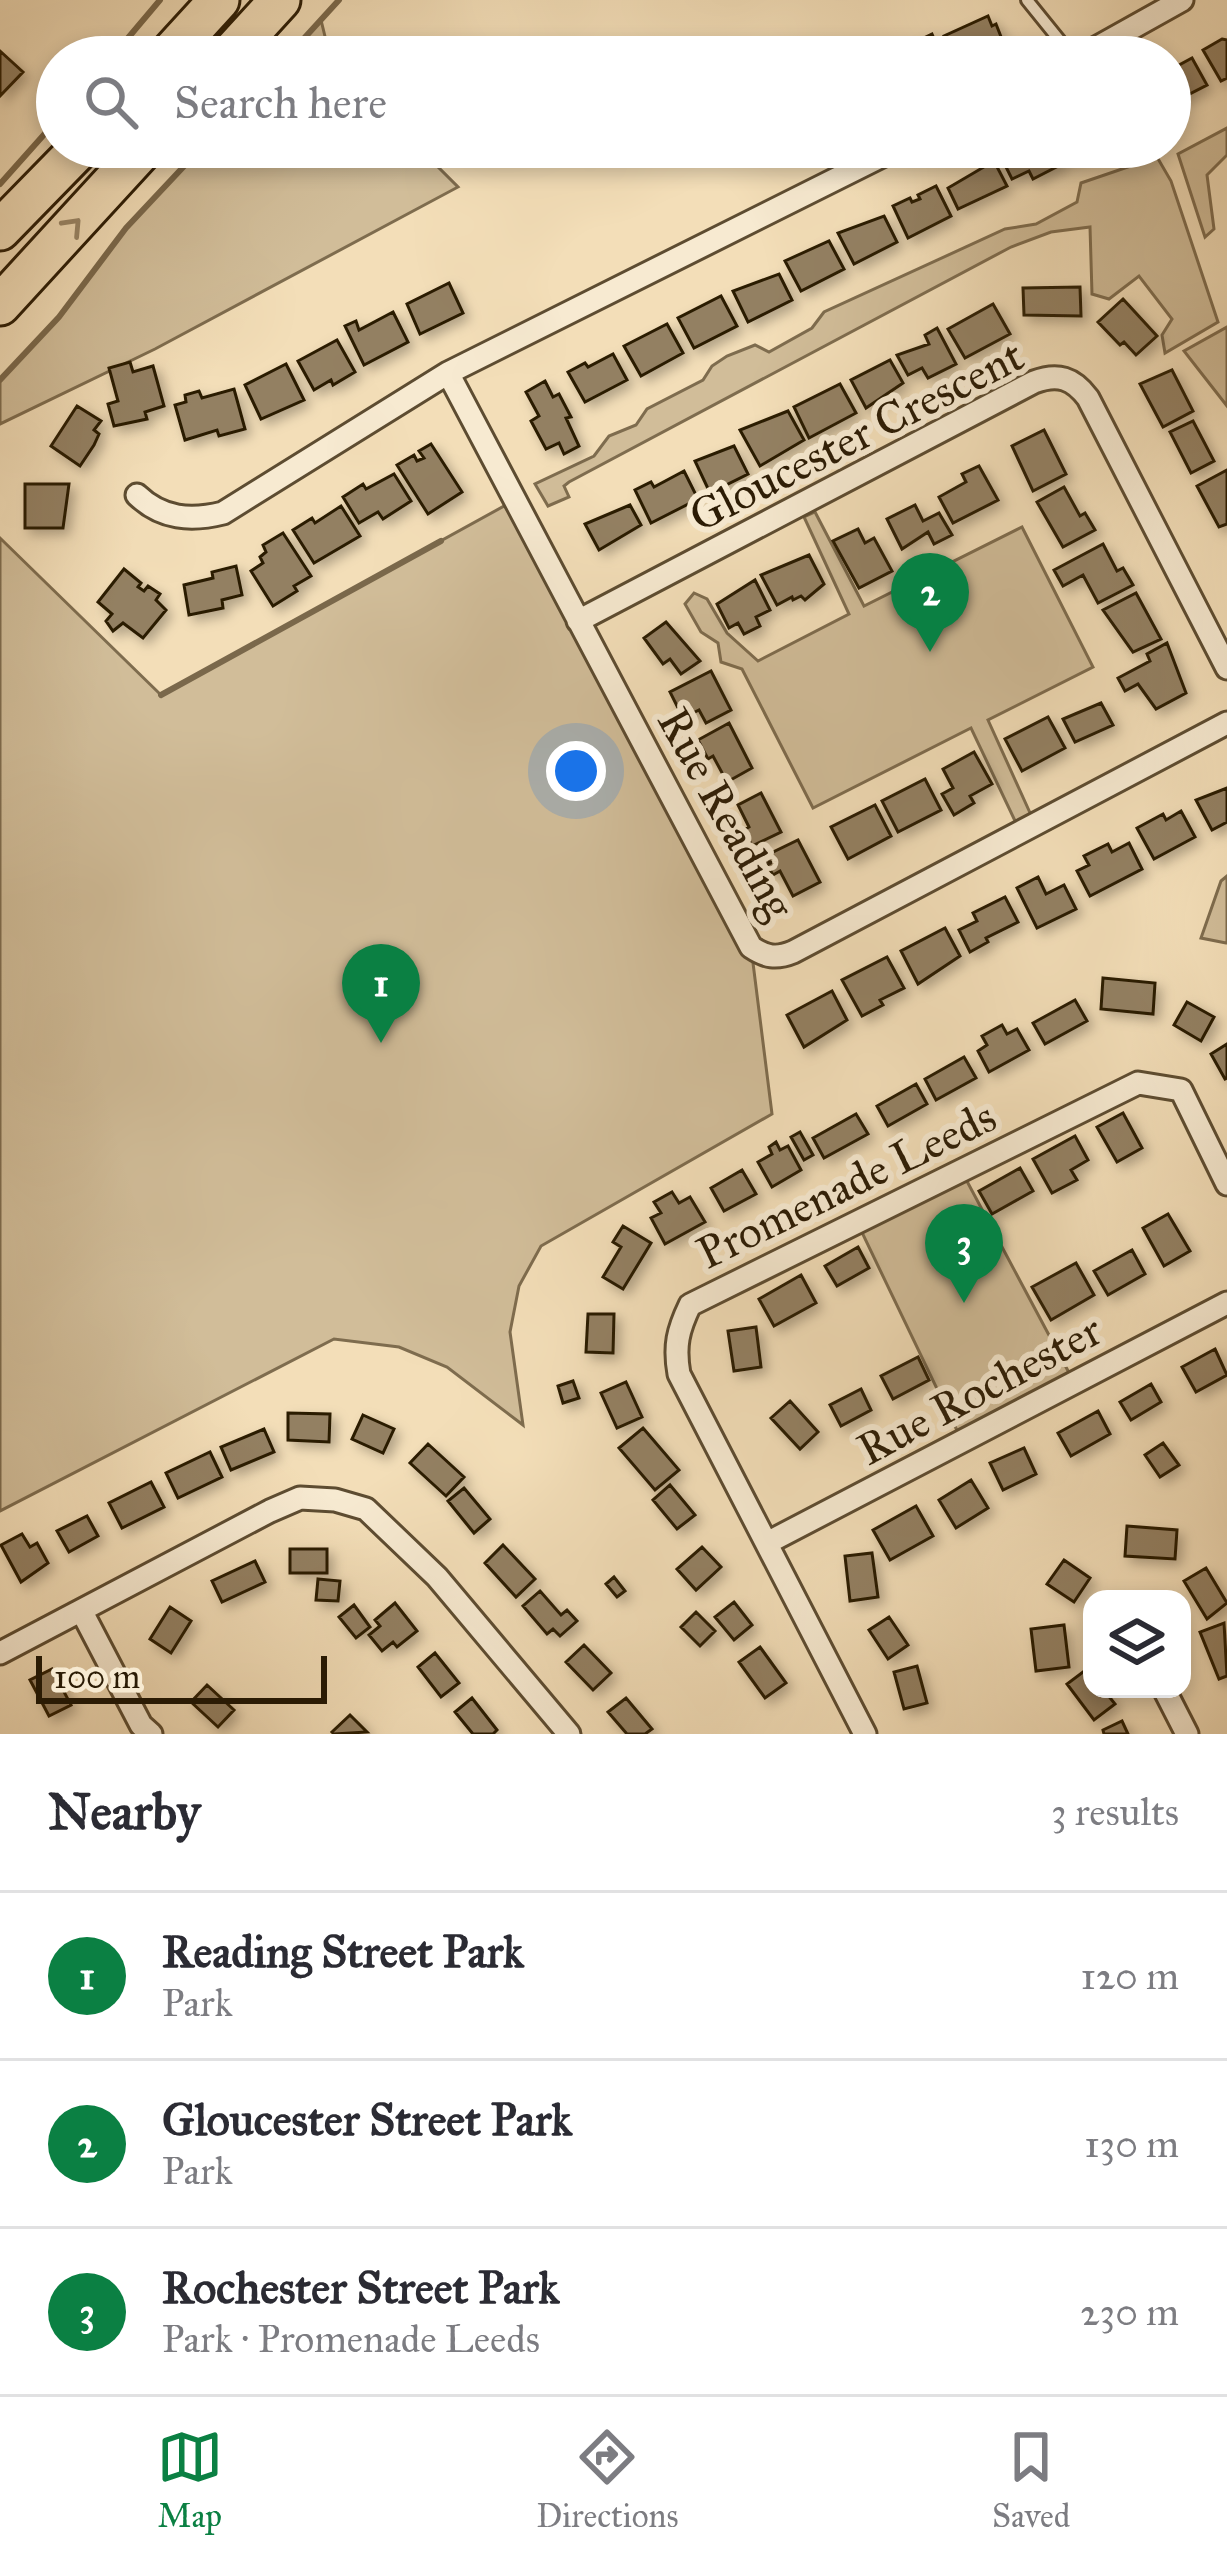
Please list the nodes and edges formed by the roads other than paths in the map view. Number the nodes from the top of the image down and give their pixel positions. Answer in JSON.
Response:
{"nodes":[{"id":1,"x":219,"y":0,"type":"edge"},
{"id":2,"x":280,"y":0,"type":"edge"},
{"id":3,"x":1027,"y":0,"type":"edge"},
{"id":4,"x":1182,"y":0,"type":"edge"},
{"id":5,"x":186,"y":36,"type":"edge"},
{"id":6,"x":247,"y":36,"type":"edge"},
{"id":7,"x":1058,"y":36,"type":"edge"},
{"id":8,"x":1115,"y":36,"type":"edge"},
{"id":9,"x":61,"y":168,"type":"edge"},
{"id":10,"x":126,"y":168,"type":"edge"},
{"id":11,"x":858,"y":168,"type":"edge"},
{"id":12,"x":0,"y":230,"type":"edge"},
{"id":13,"x":0,"y":304,"type":"edge"},
{"id":14,"x":448,"y":373,"type":"junction"},
{"id":15,"x":137,"y":495,"type":"dead end"},
{"id":16,"x":578,"y":621,"type":"junction"},
{"id":17,"x":1227,"y":668,"type":"edge"},
{"id":18,"x":1227,"y":723,"type":"edge"},
{"id":19,"x":1227,"y":1184,"type":"edge"},
{"id":20,"x":1227,"y":1303,"type":"edge"},
{"id":21,"x":767,"y":1543,"type":"junction"},
{"id":22,"x":82,"y":1612,"type":"junction"},
{"id":23,"x":0,"y":1653,"type":"edge"},
{"id":24,"x":1169,"y":1698,"type":"edge"},
{"id":25,"x":151,"y":1734,"type":"edge"},
{"id":26,"x":569,"y":1734,"type":"edge"},
{"id":27,"x":865,"y":1734,"type":"edge"},
{"id":28,"x":1187,"y":1734,"type":"edge"}],
"edges":[{"from":1,"to":5,"type":"highway"},
{"from":2,"to":6,"type":"highway"},
{"from":3,"to":7,"type":"lane"},
{"from":4,"to":8,"type":"street"},
{"from":9,"to":12,"type":"highway"},
{"from":13,"to":10,"type":"highway","one_way":true},
{"from":11,"to":14,"type":"street"},
{"from":14,"to":15,"type":"street"},
{"from":14,"to":16,"type":"street","name":"Rue Reading"},
{"from":16,"to":17,"type":"street","name":"Gloucester Crescent"},
{"from":16,"to":18,"type":"street","name":"Rue Reading"},
{"from":19,"to":21,"type":"street","name":"Promenade Leeds"},
{"from":20,"to":21,"type":"street","name":"Rue Rochester"},
{"from":21,"to":27,"type":"street","name":"Promenade Leeds"},
{"from":22,"to":23,"type":"street"},
{"from":22,"to":25,"type":"street"},
{"from":22,"to":26,"type":"street"},
{"from":24,"to":28,"type":"street"}]}
